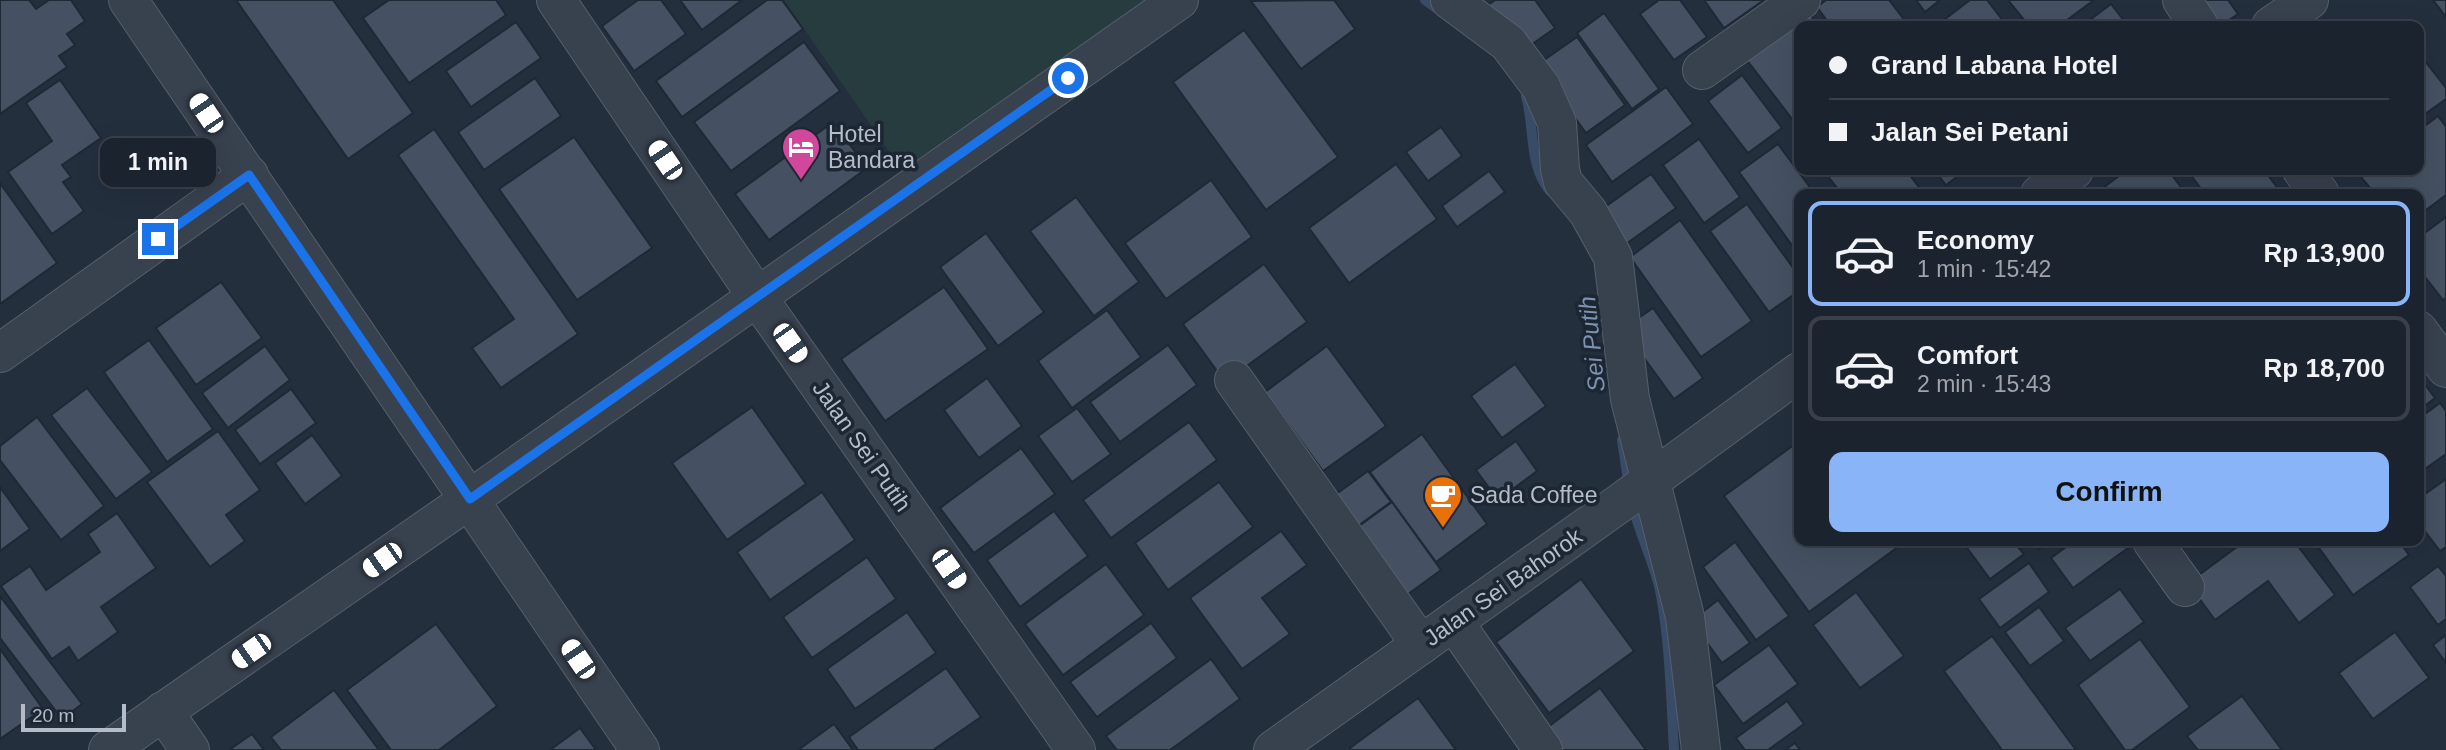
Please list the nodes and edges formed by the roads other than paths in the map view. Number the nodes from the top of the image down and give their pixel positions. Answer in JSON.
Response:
{"nodes":[{"id":1,"x":556,"y":0,"type":"edge"},
{"id":2,"x":1179,"y":0,"type":"edge"},
{"id":3,"x":1450,"y":0,"type":"edge"},
{"id":4,"x":1801,"y":0,"type":"edge"},
{"id":5,"x":2182,"y":0,"type":"edge"},
{"id":6,"x":2309,"y":0,"type":"edge"},
{"id":7,"x":137,"y":3,"type":"edge"},
{"id":8,"x":2196,"y":21,"type":"edge"},
{"id":9,"x":2278,"y":21,"type":"edge"},
{"id":10,"x":1702,"y":71,"type":"dead end"},
{"id":11,"x":249,"y":175,"type":"junction"},
{"id":12,"x":2067,"y":175,"type":"edge"},
{"id":13,"x":2047,"y":189,"type":"edge"},
{"id":14,"x":758,"y":298,"type":"junction"},
{"id":15,"x":2424,"y":338,"type":"edge"},
{"id":16,"x":0,"y":353,"type":"edge"},
{"id":17,"x":2446,"y":368,"type":"edge"},
{"id":18,"x":1794,"y":376,"type":"edge"},
{"id":19,"x":1234,"y":380,"type":"dead end"},
{"id":20,"x":1638,"y":490,"type":"junction"},
{"id":21,"x":470,"y":499,"type":"junction"},
{"id":22,"x":2156,"y":546,"type":"edge"},
{"id":23,"x":2185,"y":587,"type":"dead end"},
{"id":24,"x":1454,"y":622,"type":"junction"},
{"id":25,"x":1421,"y":645,"type":"junction"},
{"id":26,"x":163,"y":711,"type":"junction"},
{"id":27,"x":108,"y":750,"type":"edge"},
{"id":28,"x":190,"y":750,"type":"edge"},
{"id":29,"x":640,"y":750,"type":"edge"},
{"id":30,"x":1076,"y":750,"type":"edge"},
{"id":31,"x":1273,"y":750,"type":"edge"},
{"id":32,"x":1543,"y":750,"type":"edge"},
{"id":33,"x":1701,"y":750,"type":"edge"}],
"edges":[{"from":1,"to":14,"type":"street","name":"Jalan Sei Putih"},
{"from":2,"to":14,"type":"street"},
{"from":3,"to":20,"type":"street"},
{"from":4,"to":10,"type":"street"},
{"from":5,"to":8,"type":"street"},
{"from":6,"to":9,"type":"street"},
{"from":7,"to":11,"type":"street"},
{"from":11,"to":16,"type":"street"},
{"from":11,"to":21,"type":"street"},
{"from":12,"to":13,"type":"street"},
{"from":14,"to":21,"type":"street"},
{"from":14,"to":30,"type":"street","name":"Jalan Sei Putih"},
{"from":15,"to":17,"type":"street"},
{"from":18,"to":20,"type":"street","name":"Jalan Sei Bahorok"},
{"from":19,"to":25,"type":"street"},
{"from":20,"to":24,"type":"street","name":"Jalan Sei Bahorok"},
{"from":20,"to":33,"type":"street"},
{"from":21,"to":26,"type":"street"},
{"from":21,"to":29,"type":"street"},
{"from":22,"to":23,"type":"street"},
{"from":24,"to":25,"type":"street","name":"Jalan Sei Bahorok"},
{"from":24,"to":32,"type":"street"},
{"from":25,"to":31,"type":"street","name":"Jalan Sei Bahorok"},
{"from":26,"to":27,"type":"street"},
{"from":26,"to":28,"type":"street"}]}
